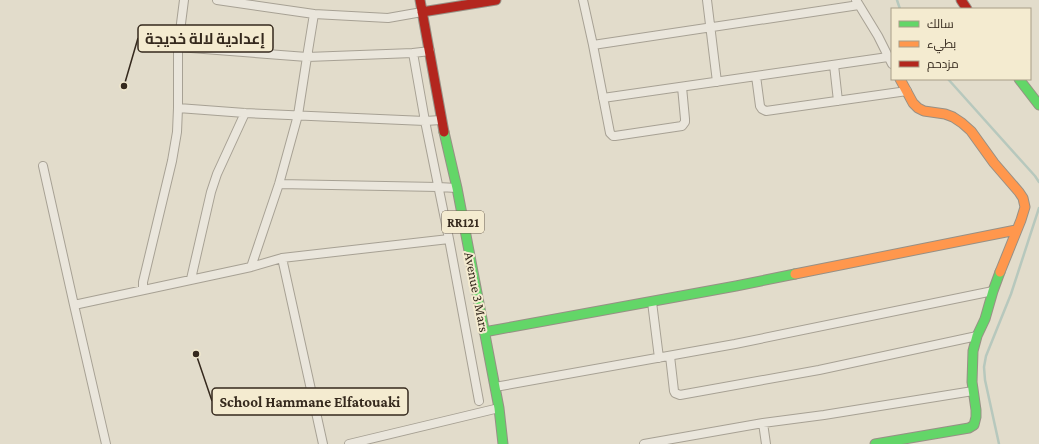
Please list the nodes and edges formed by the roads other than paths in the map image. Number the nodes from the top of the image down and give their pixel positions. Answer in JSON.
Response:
{"nodes":[{"id":1,"x":184,"y":0,"type":"edge"},
{"id":2,"x":217,"y":0,"type":"edge"},
{"id":3,"x":420,"y":0,"type":"edge"},
{"id":4,"x":496,"y":0,"type":"edge"},
{"id":5,"x":583,"y":0,"type":"edge"},
{"id":6,"x":707,"y":0,"type":"edge"},
{"id":7,"x":961,"y":0,"type":"edge"},
{"id":8,"x":857,"y":2,"type":"edge"},
{"id":9,"x":967,"y":8,"type":"edge"},
{"id":10,"x":422,"y":12,"type":"junction"},
{"id":11,"x":314,"y":14,"type":"junction"},
{"id":12,"x":711,"y":27,"type":"junction"},
{"id":13,"x":593,"y":45,"type":"junction"},
{"id":14,"x":178,"y":47,"type":"junction"},
{"id":15,"x":430,"y":51,"type":"junction"},
{"id":16,"x":414,"y":53,"type":"junction"},
{"id":17,"x":307,"y":57,"type":"junction"},
{"id":18,"x":890,"y":60,"type":"edge"},
{"id":19,"x":834,"y":65,"type":"junction"},
{"id":20,"x":756,"y":76,"type":"junction"},
{"id":21,"x":901,"y":80,"type":"edge"},
{"id":22,"x":1020,"y":80,"type":"edge"},
{"id":23,"x":717,"y":82,"type":"junction"},
{"id":24,"x":682,"y":87,"type":"junction"},
{"id":25,"x":907,"y":91,"type":"junction"},
{"id":26,"x":603,"y":98,"type":"junction"},
{"id":27,"x":838,"y":101,"type":"junction"},
{"id":28,"x":1039,"y":106,"type":"edge"},
{"id":29,"x":178,"y":108,"type":"junction"},
{"id":30,"x":246,"y":113,"type":"junction"},
{"id":31,"x":298,"y":115,"type":"junction"},
{"id":32,"x":441,"y":120,"type":"junction"},
{"id":33,"x":425,"y":121,"type":"junction"},
{"id":34,"x":43,"y":166,"type":"dead end"},
{"id":35,"x":279,"y":184,"type":"junction"},
{"id":36,"x":438,"y":187,"type":"junction"},
{"id":37,"x":457,"y":188,"type":"junction"},
{"id":38,"x":1016,"y":230,"type":"junction"},
{"id":39,"x":448,"y":239,"type":"junction"},
{"id":40,"x":282,"y":258,"type":"junction"},
{"id":41,"x":251,"y":267,"type":"junction"},
{"id":42,"x":191,"y":279,"type":"junction"},
{"id":43,"x":143,"y":290,"type":"junction"},
{"id":44,"x":993,"y":291,"type":"junction"},
{"id":45,"x":652,"y":302,"type":"junction"},
{"id":46,"x":74,"y":305,"type":"junction"},
{"id":47,"x":484,"y":332,"type":"junction"},
{"id":48,"x":977,"y":336,"type":"junction"},
{"id":49,"x":670,"y":356,"type":"junction"},
{"id":50,"x":659,"y":358,"type":"junction"},
{"id":51,"x":495,"y":387,"type":"junction"},
{"id":52,"x":973,"y":391,"type":"junction"},
{"id":53,"x":479,"y":401,"type":"dead end"},
{"id":54,"x":499,"y":408,"type":"junction"},
{"id":55,"x":763,"y":423,"type":"junction"},
{"id":56,"x":106,"y":444,"type":"edge"},
{"id":57,"x":324,"y":444,"type":"edge"},
{"id":58,"x":349,"y":444,"type":"edge"},
{"id":59,"x":503,"y":444,"type":"edge"},
{"id":60,"x":644,"y":444,"type":"edge"},
{"id":61,"x":766,"y":444,"type":"edge"},
{"id":62,"x":875,"y":444,"type":"edge"}],
"edges":[{"from":1,"to":14,"type":"street"},
{"from":2,"to":11,"type":"street"},
{"from":3,"to":10,"type":"street","name":"Avenue 3 Mars","number":"RR121"},
{"from":4,"to":10,"type":"street"},
{"from":5,"to":13,"type":"street"},
{"from":6,"to":12,"type":"street"},
{"from":7,"to":9,"type":"street"},
{"from":8,"to":12,"type":"street"},
{"from":8,"to":18,"type":"street"},
{"from":10,"to":11,"type":"street"},
{"from":10,"to":15,"type":"street","name":"Avenue 3 Mars","number":"RR121"},
{"from":11,"to":17,"type":"street"},
{"from":12,"to":13,"type":"street"},
{"from":12,"to":23,"type":"street"},
{"from":13,"to":26,"type":"street"},
{"from":14,"to":17,"type":"street"},
{"from":14,"to":29,"type":"street"},
{"from":15,"to":16,"type":"street"},
{"from":15,"to":32,"type":"street","name":"Avenue 3 Mars","number":"RR121"},
{"from":16,"to":17,"type":"street"},
{"from":16,"to":33,"type":"street"},
{"from":17,"to":31,"type":"street"},
{"from":18,"to":19,"type":"street"},
{"from":19,"to":20,"type":"street"},
{"from":19,"to":27,"type":"street"},
{"from":20,"to":23,"type":"street"},
{"from":20,"to":27,"type":"street"},
{"from":21,"to":25,"type":"street"},
{"from":22,"to":28,"type":"street"},
{"from":23,"to":24,"type":"street"},
{"from":24,"to":26,"type":"street"},
{"from":24,"to":26,"type":"street"},
{"from":25,"to":27,"type":"street"},
{"from":25,"to":38,"type":"street"},
{"from":29,"to":30,"type":"street"},
{"from":29,"to":43,"type":"street"},
{"from":30,"to":31,"type":"street"},
{"from":30,"to":42,"type":"street"},
{"from":31,"to":33,"type":"street"},
{"from":31,"to":35,"type":"street"},
{"from":32,"to":33,"type":"street"},
{"from":32,"to":37,"type":"street","name":"Avenue 3 Mars","number":"RR121"},
{"from":33,"to":36,"type":"street"},
{"from":34,"to":46,"type":"street"},
{"from":35,"to":36,"type":"street"},
{"from":35,"to":41,"type":"street"},
{"from":36,"to":37,"type":"street"},
{"from":36,"to":39,"type":"street"},
{"from":37,"to":47,"type":"street","name":"Avenue 3 Mars","number":"RR121"},
{"from":38,"to":44,"type":"street"},
{"from":38,"to":45,"type":"street"},
{"from":39,"to":40,"type":"street"},
{"from":39,"to":53,"type":"street"},
{"from":40,"to":41,"type":"street"},
{"from":40,"to":57,"type":"street"},
{"from":41,"to":42,"type":"street"},
{"from":42,"to":43,"type":"street"},
{"from":43,"to":46,"type":"street"},
{"from":44,"to":48,"type":"street"},
{"from":44,"to":49,"type":"street"},
{"from":45,"to":47,"type":"street"},
{"from":45,"to":50,"type":"street"},
{"from":46,"to":56,"type":"street"},
{"from":47,"to":51,"type":"street","name":"Avenue 3 Mars","number":"RR121"},
{"from":48,"to":49,"type":"street"},
{"from":48,"to":52,"type":"street"},
{"from":49,"to":50,"type":"street"},
{"from":50,"to":51,"type":"street"},
{"from":51,"to":54,"type":"street","name":"Avenue 3 Mars","number":"RR121"},
{"from":52,"to":55,"type":"street"},
{"from":52,"to":62,"type":"street"},
{"from":54,"to":58,"type":"street"},
{"from":54,"to":59,"type":"street","name":"Avenue 3 Mars","number":"RR121"},
{"from":55,"to":60,"type":"street"},
{"from":55,"to":61,"type":"street"}]}
